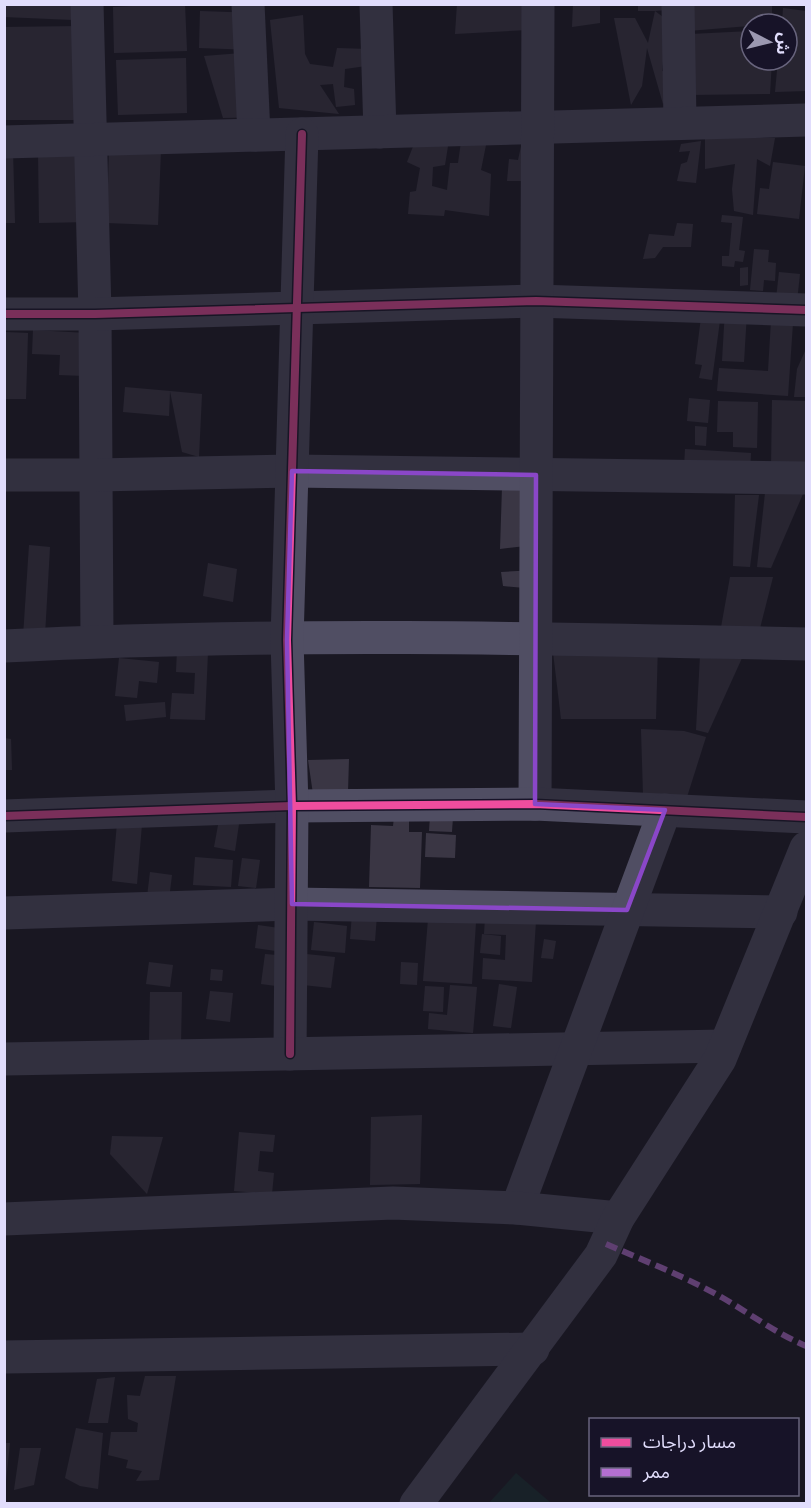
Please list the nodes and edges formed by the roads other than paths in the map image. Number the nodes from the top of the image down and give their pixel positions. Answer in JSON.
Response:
{"nodes":[{"id":1,"x":87,"y":4,"type":"edge"},
{"id":2,"x":248,"y":4,"type":"edge"},
{"id":3,"x":376,"y":4,"type":"edge"},
{"id":4,"x":538,"y":4,"type":"edge"},
{"id":5,"x":678,"y":4,"type":"edge"},
{"id":6,"x":807,"y":120,"type":"edge"},
{"id":7,"x":680,"y":123,"type":"junction"},
{"id":8,"x":537,"y":127,"type":"junction"},
{"id":9,"x":380,"y":132,"type":"junction"},
{"id":10,"x":303,"y":134,"type":"junction"},
{"id":11,"x":254,"y":135,"type":"junction"},
{"id":12,"x":92,"y":140,"type":"junction"},
{"id":13,"x":4,"y":142,"type":"edge"},
{"id":14,"x":536,"y":301,"type":"junction"},
{"id":15,"x":297,"y":307,"type":"junction"},
{"id":16,"x":807,"y":310,"type":"edge"},
{"id":17,"x":4,"y":314,"type":"edge"},
{"id":18,"x":95,"y":314,"type":"junction"},
{"id":19,"x":292,"y":471,"type":"junction"},
{"id":20,"x":4,"y":474,"type":"edge"},
{"id":21,"x":536,"y":475,"type":"junction"},
{"id":22,"x":96,"y":476,"type":"junction"},
{"id":23,"x":807,"y":478,"type":"edge"},
{"id":24,"x":536,"y":638,"type":"junction"},
{"id":25,"x":287,"y":640,"type":"junction"},
{"id":26,"x":98,"y":641,"type":"junction"},
{"id":27,"x":807,"y":644,"type":"edge"},
{"id":28,"x":4,"y":646,"type":"edge"},
{"id":29,"x":535,"y":804,"type":"junction"},
{"id":30,"x":292,"y":806,"type":"junction"},
{"id":31,"x":665,"y":810,"type":"junction"},
{"id":32,"x":4,"y":816,"type":"edge"},
{"id":33,"x":807,"y":817,"type":"edge"},
{"id":34,"x":807,"y":848,"type":"edge"},
{"id":35,"x":292,"y":904,"type":"junction"},
{"id":36,"x":627,"y":910,"type":"junction"},
{"id":37,"x":781,"y":912,"type":"junction"},
{"id":38,"x":4,"y":913,"type":"edge"},
{"id":39,"x":725,"y":1046,"type":"junction"},
{"id":40,"x":576,"y":1049,"type":"junction"},
{"id":41,"x":290,"y":1054,"type":"junction"},
{"id":42,"x":4,"y":1059,"type":"edge"},
{"id":43,"x":517,"y":1208,"type":"junction"},
{"id":44,"x":618,"y":1218,"type":"junction"},
{"id":45,"x":4,"y":1219,"type":"edge"},
{"id":46,"x":533,"y":1349,"type":"junction"},
{"id":47,"x":4,"y":1357,"type":"edge"},
{"id":48,"x":416,"y":1503,"type":"edge"}],
"edges":[{"from":1,"to":12,"type":"street"},
{"from":2,"to":11,"type":"street"},
{"from":3,"to":9,"type":"street"},
{"from":4,"to":8,"type":"street"},
{"from":5,"to":7,"type":"street"},
{"from":6,"to":7,"type":"street"},
{"from":7,"to":8,"type":"street"},
{"from":8,"to":9,"type":"street"},
{"from":8,"to":14,"type":"street"},
{"from":9,"to":10,"type":"street"},
{"from":10,"to":11,"type":"street"},
{"from":10,"to":15,"type":"street"},
{"from":11,"to":12,"type":"street"},
{"from":12,"to":13,"type":"street"},
{"from":12,"to":18,"type":"street"},
{"from":14,"to":15,"type":"street"},
{"from":14,"to":16,"type":"street"},
{"from":14,"to":21,"type":"street"},
{"from":15,"to":18,"type":"street"},
{"from":15,"to":19,"type":"street"},
{"from":17,"to":18,"type":"street"},
{"from":18,"to":22,"type":"street"},
{"from":19,"to":21,"type":"street"},
{"from":19,"to":22,"type":"street"},
{"from":19,"to":25,"type":"street"},
{"from":20,"to":22,"type":"street"},
{"from":21,"to":23,"type":"street"},
{"from":21,"to":24,"type":"street"},
{"from":22,"to":26,"type":"street"},
{"from":24,"to":25,"type":"street"},
{"from":24,"to":27,"type":"street"},
{"from":24,"to":29,"type":"street"},
{"from":25,"to":26,"type":"street"},
{"from":25,"to":30,"type":"street"},
{"from":26,"to":28,"type":"street"},
{"from":29,"to":30,"type":"street"},
{"from":29,"to":31,"type":"street"},
{"from":30,"to":32,"type":"street"},
{"from":30,"to":35,"type":"street"},
{"from":31,"to":33,"type":"street"},
{"from":31,"to":36,"type":"street"},
{"from":34,"to":37,"type":"street"},
{"from":35,"to":36,"type":"street"},
{"from":35,"to":38,"type":"street"},
{"from":35,"to":41,"type":"street"},
{"from":36,"to":37,"type":"street"},
{"from":36,"to":40,"type":"street"},
{"from":37,"to":39,"type":"street"},
{"from":39,"to":40,"type":"street"},
{"from":39,"to":44,"type":"street"},
{"from":40,"to":41,"type":"street"},
{"from":40,"to":43,"type":"street"},
{"from":41,"to":42,"type":"street"},
{"from":43,"to":44,"type":"street"},
{"from":43,"to":45,"type":"street"},
{"from":44,"to":46,"type":"street"},
{"from":46,"to":47,"type":"street"},
{"from":46,"to":48,"type":"street"}]}
